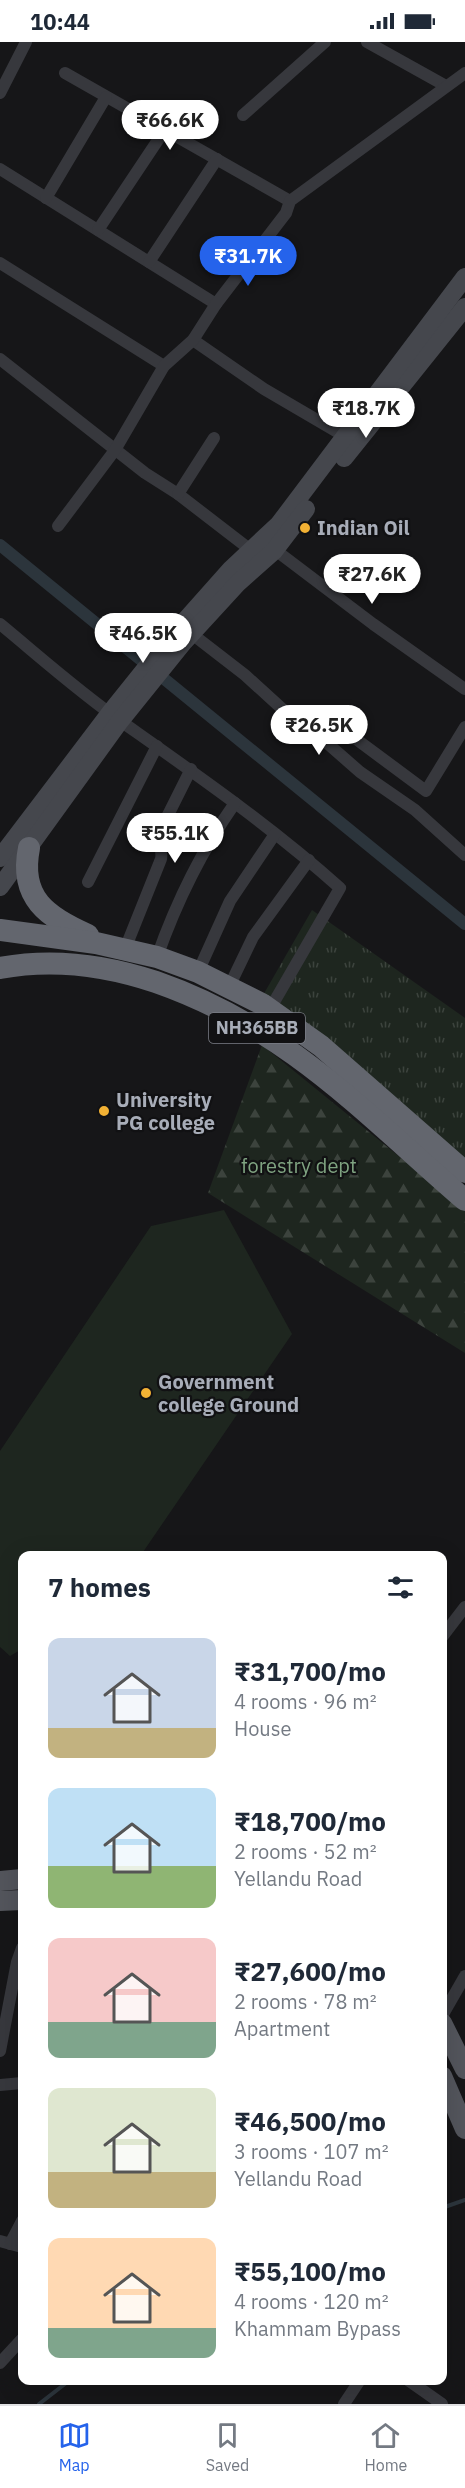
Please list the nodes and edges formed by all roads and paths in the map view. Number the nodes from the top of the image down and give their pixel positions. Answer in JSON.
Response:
{"nodes":[{"id":1,"x":26,"y":42,"type":"edge"},
{"id":2,"x":326,"y":42,"type":"edge"},
{"id":3,"x":367,"y":42,"type":"edge"},
{"id":4,"x":65,"y":73,"type":"dead end"},
{"id":5,"x":465,"y":73,"type":"edge"},
{"id":6,"x":446,"y":86,"type":"junction"},
{"id":7,"x":0,"y":93,"type":"edge"},
{"id":8,"x":106,"y":97,"type":"junction"},
{"id":9,"x":243,"y":115,"type":"dead end"},
{"id":10,"x":164,"y":131,"type":"junction"},
{"id":11,"x":217,"y":159,"type":"junction"},
{"id":12,"x":0,"y":169,"type":"edge"},
{"id":13,"x":46,"y":198,"type":"junction"},
{"id":14,"x":290,"y":201,"type":"junction"},
{"id":15,"x":98,"y":230,"type":"junction"},
{"id":16,"x":148,"y":262,"type":"junction"},
{"id":17,"x":0,"y":263,"type":"edge"},
{"id":18,"x":465,"y":277,"type":"edge"},
{"id":19,"x":216,"y":304,"type":"junction"},
{"id":20,"x":465,"y":307,"type":"edge"},
{"id":21,"x":193,"y":340,"type":"junction"},
{"id":22,"x":0,"y":359,"type":"edge"},
{"id":23,"x":164,"y":366,"type":"junction"},
{"id":24,"x":346,"y":437,"type":"junction"},
{"id":25,"x":214,"y":438,"type":"dead end"},
{"id":26,"x":115,"y":450,"type":"junction"},
{"id":27,"x":178,"y":494,"type":"junction"},
{"id":28,"x":58,"y":526,"type":"dead end"},
{"id":29,"x":263,"y":547,"type":"junction"},
{"id":30,"x":0,"y":624,"type":"edge"},
{"id":31,"x":183,"y":637,"type":"junction"},
{"id":32,"x":465,"y":689,"type":"edge"},
{"id":33,"x":115,"y":717,"type":"junction"},
{"id":34,"x":465,"y":727,"type":"edge"},
{"id":35,"x":356,"y":739,"type":"dead end"},
{"id":36,"x":157,"y":746,"type":"junction"},
{"id":37,"x":191,"y":769,"type":"junction"},
{"id":38,"x":426,"y":791,"type":"junction"},
{"id":39,"x":235,"y":803,"type":"junction"},
{"id":40,"x":415,"y":810,"type":"junction"},
{"id":41,"x":275,"y":834,"type":"junction"},
{"id":42,"x":29,"y":848,"type":"junction"},
{"id":43,"x":465,"y":855,"type":"edge"},
{"id":44,"x":0,"y":858,"type":"edge"},
{"id":45,"x":309,"y":860,"type":"junction"},
{"id":46,"x":88,"y":882,"type":"dead end"},
{"id":47,"x":0,"y":887,"type":"edge"},
{"id":48,"x":0,"y":930,"type":"edge"},
{"id":49,"x":125,"y":949,"type":"junction"},
{"id":50,"x":157,"y":957,"type":"junction"},
{"id":51,"x":0,"y":968,"type":"edge"},
{"id":52,"x":198,"y":972,"type":"junction"},
{"id":53,"x":229,"y":987,"type":"junction"},
{"id":54,"x":270,"y":1009,"type":"junction"},
{"id":55,"x":465,"y":1172,"type":"edge"},
{"id":56,"x":465,"y":1200,"type":"edge"},
{"id":57,"x":465,"y":1607,"type":"edge"},
{"id":58,"x":447,"y":1630,"type":"edge"},
{"id":59,"x":18,"y":1880,"type":"edge"},
{"id":60,"x":0,"y":1881,"type":"edge"},
{"id":61,"x":18,"y":1900,"type":"edge"},
{"id":62,"x":0,"y":1901,"type":"edge"},
{"id":63,"x":18,"y":1970,"type":"edge"},
{"id":64,"x":465,"y":1976,"type":"edge"},
{"id":65,"x":447,"y":2007,"type":"edge"},
{"id":66,"x":447,"y":2033,"type":"edge"},
{"id":67,"x":0,"y":2051,"type":"edge"},
{"id":68,"x":465,"y":2069,"type":"edge"},
{"id":69,"x":18,"y":2083,"type":"edge"},
{"id":70,"x":0,"y":2085,"type":"edge"},
{"id":71,"x":447,"y":2088,"type":"edge"},
{"id":72,"x":465,"y":2129,"type":"edge"},
{"id":73,"x":18,"y":2229,"type":"edge"},
{"id":74,"x":11,"y":2244,"type":"edge"},
{"id":75,"x":18,"y":2343,"type":"edge"},
{"id":76,"x":0,"y":2363,"type":"edge"},
{"id":77,"x":357,"y":2385,"type":"edge"},
{"id":78,"x":415,"y":2385,"type":"edge"},
{"id":79,"x":344,"y":2404,"type":"edge"},
{"id":80,"x":442,"y":2404,"type":"edge"}],
"edges":[{"from":1,"to":7,"type":"street"},
{"from":2,"to":9,"type":"street"},
{"from":3,"to":6,"type":"street"},
{"from":4,"to":8,"type":"street"},
{"from":5,"to":6,"type":"street"},
{"from":6,"to":14,"type":"street"},
{"from":8,"to":10,"type":"street"},
{"from":8,"to":13,"type":"street"},
{"from":10,"to":11,"type":"street"},
{"from":10,"to":15,"type":"street"},
{"from":11,"to":14,"type":"street"},
{"from":11,"to":16,"type":"street"},
{"from":12,"to":13,"type":"street"},
{"from":13,"to":15,"type":"street"},
{"from":14,"to":19,"type":"street"},
{"from":15,"to":16,"type":"street"},
{"from":16,"to":19,"type":"street"},
{"from":17,"to":23,"type":"street"},
{"from":18,"to":24,"type":"main road"},
{"from":19,"to":21,"type":"street"},
{"from":20,"to":29,"type":"main road"},
{"from":21,"to":23,"type":"street"},
{"from":21,"to":24,"type":"street"},
{"from":22,"to":26,"type":"street"},
{"from":23,"to":26,"type":"street"},
{"from":24,"to":29,"type":"main road"},
{"from":25,"to":27,"type":"street"},
{"from":26,"to":27,"type":"street"},
{"from":26,"to":28,"type":"street"},
{"from":27,"to":29,"type":"street"},
{"from":29,"to":31,"type":"main road"},
{"from":29,"to":32,"type":"street"},
{"from":30,"to":33,"type":"street"},
{"from":31,"to":33,"type":"main road"},
{"from":31,"to":40,"type":"street"},
{"from":33,"to":36,"type":"street"},
{"from":33,"to":42,"type":"main road"},
{"from":33,"to":44,"type":"main road"},
{"from":34,"to":38,"type":"street"},
{"from":35,"to":38,"type":"street"},
{"from":36,"to":37,"type":"street"},
{"from":36,"to":46,"type":"street"},
{"from":37,"to":39,"type":"street"},
{"from":37,"to":49,"type":"street"},
{"from":38,"to":40,"type":"street"},
{"from":39,"to":41,"type":"street"},
{"from":39,"to":50,"type":"street"},
{"from":40,"to":43,"type":"street"},
{"from":41,"to":45,"type":"street"},
{"from":41,"to":52,"type":"street"},
{"from":42,"to":47,"type":"main road"},
{"from":42,"to":49,"type":"highway"},
{"from":45,"to":53,"type":"street"},
{"from":45,"to":54,"type":"street"},
{"from":48,"to":49,"type":"highway","number":"NH365BB"},
{"from":49,"to":50,"type":"highway","number":"NH365BB"},
{"from":50,"to":52,"type":"highway","number":"NH365BB"},
{"from":51,"to":56,"type":"highway","number":"NH365BB"},
{"from":52,"to":53,"type":"highway","number":"NH365BB"},
{"from":53,"to":54,"type":"highway","number":"NH365BB"},
{"from":54,"to":55,"type":"highway","number":"NH365BB"},
{"from":57,"to":58,"type":"street"},
{"from":59,"to":60,"type":"main road"},
{"from":61,"to":62,"type":"main road"},
{"from":63,"to":67,"type":"street"},
{"from":64,"to":65,"type":"street"},
{"from":66,"to":68,"type":"main road"},
{"from":69,"to":70,"type":"street"},
{"from":71,"to":72,"type":"main road"},
{"from":73,"to":74,"type":"street"},
{"from":75,"to":76,"type":"street"},
{"from":77,"to":79,"type":"street"},
{"from":78,"to":80,"type":"street"}]}
